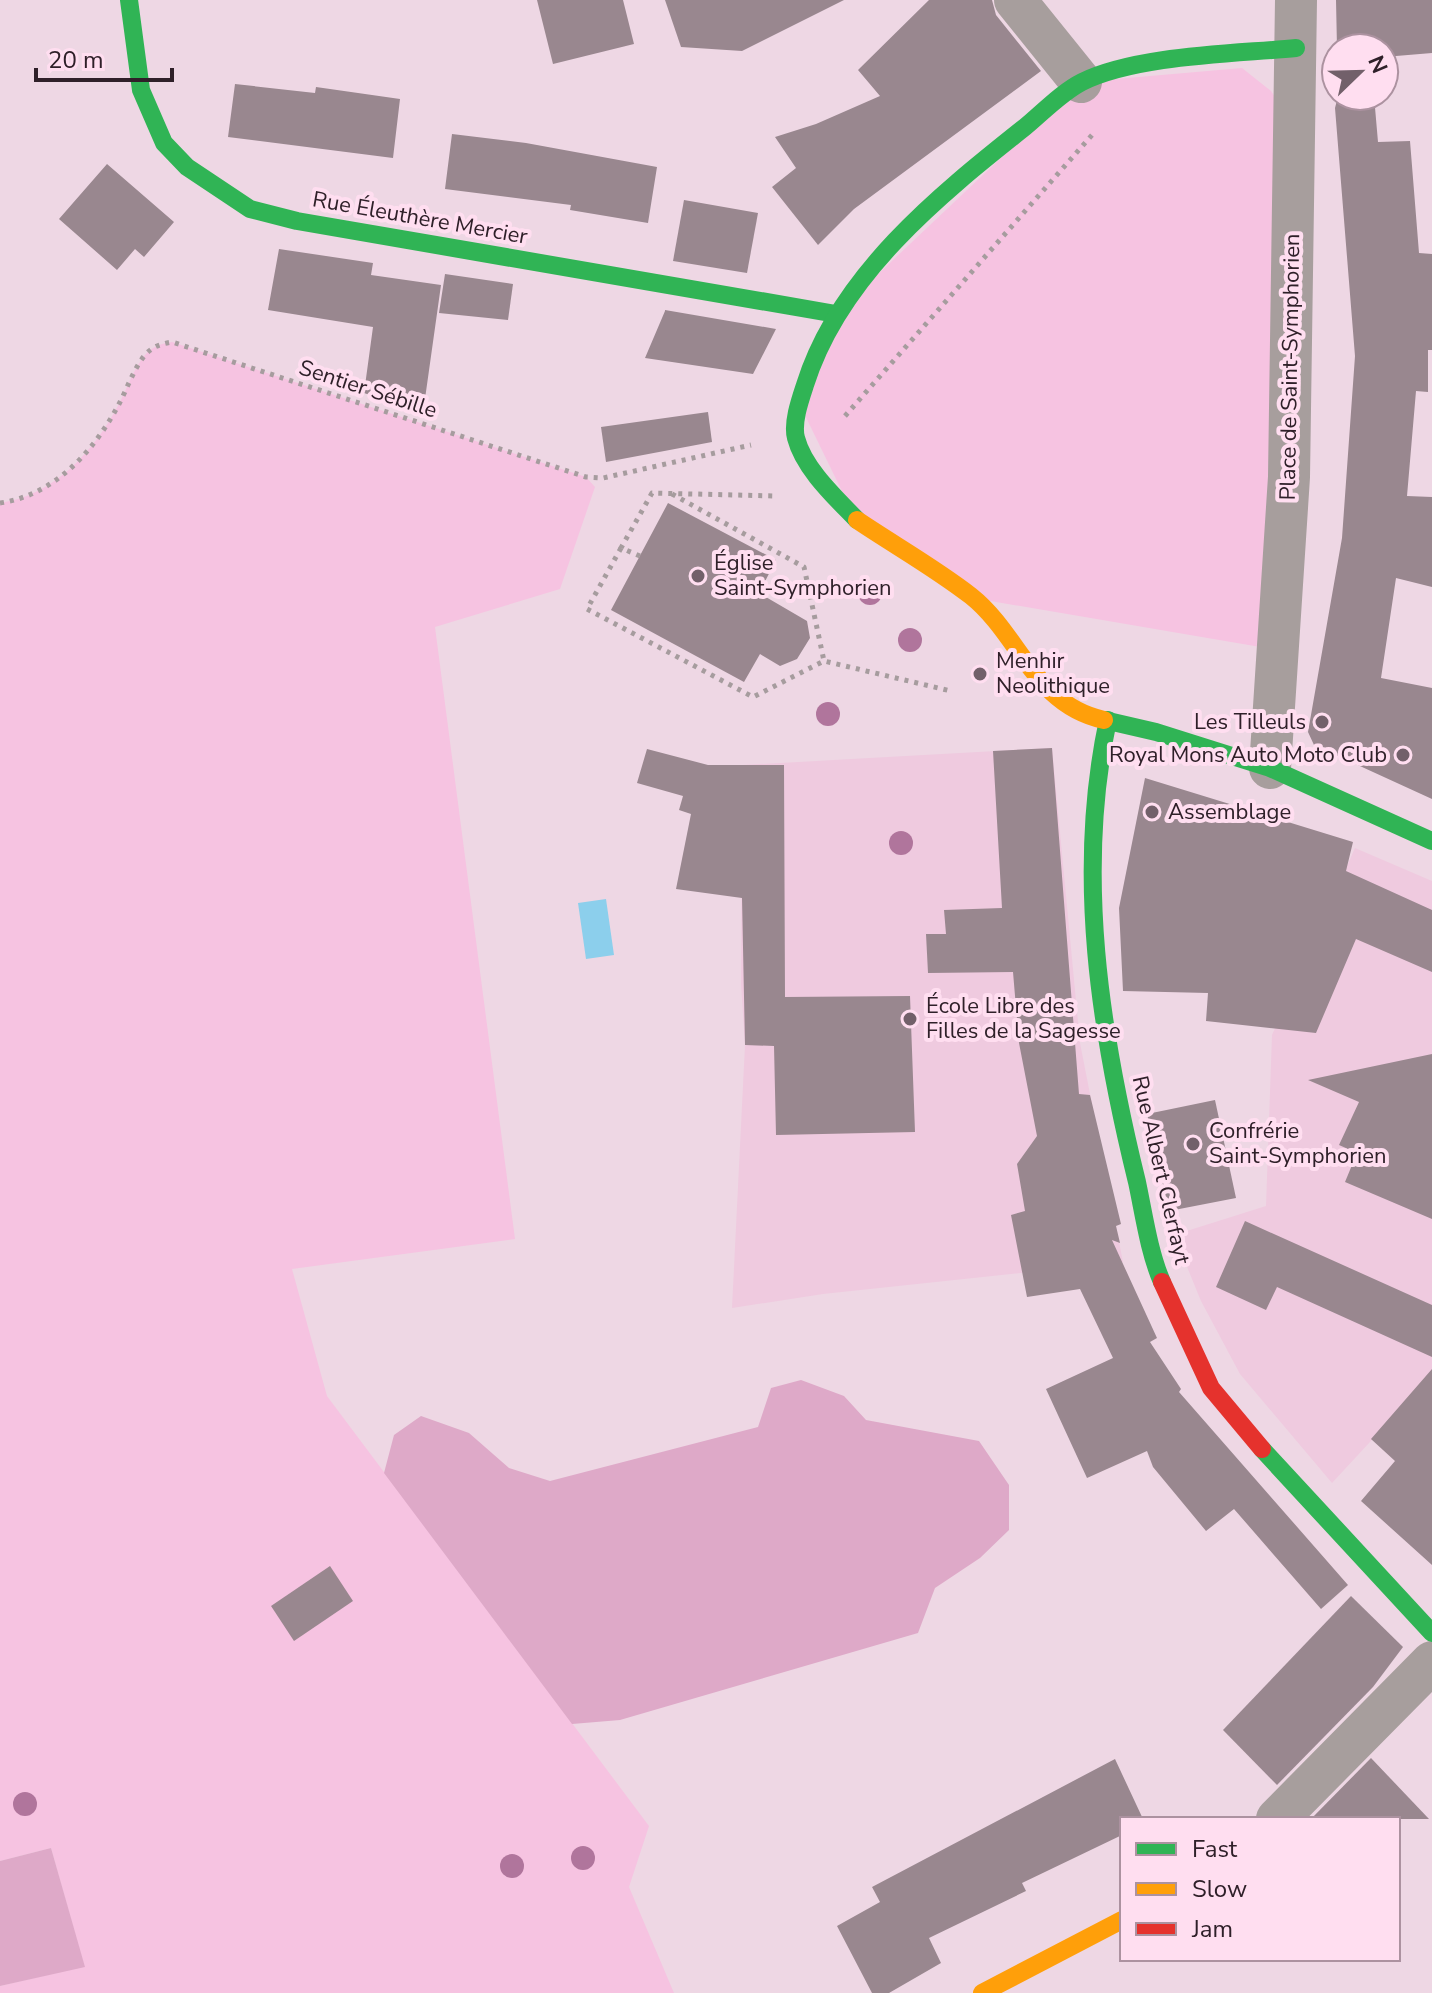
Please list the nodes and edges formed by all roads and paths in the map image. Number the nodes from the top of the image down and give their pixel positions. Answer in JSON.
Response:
{"nodes":[{"id":1,"x":129,"y":0,"type":"edge"},
{"id":2,"x":1015,"y":0,"type":"edge"},
{"id":3,"x":1296,"y":0,"type":"edge"},
{"id":4,"x":1296,"y":48,"type":"junction"},
{"id":5,"x":1081,"y":82,"type":"junction"},
{"id":6,"x":836,"y":314,"type":"junction"},
{"id":7,"x":795,"y":436,"type":"junction"},
{"id":8,"x":805,"y":460,"type":"junction"},
{"id":9,"x":670,"y":493,"type":"junction"},
{"id":10,"x":0,"y":503,"type":"edge"},
{"id":11,"x":621,"y":548,"type":"junction"},
{"id":12,"x":640,"y":556,"type":"dead end"},
{"id":13,"x":824,"y":661,"type":"junction"},
{"id":14,"x":951,"y":691,"type":"dead end"},
{"id":15,"x":1108,"y":720,"type":"junction"},
{"id":16,"x":1270,"y":768,"type":"junction"},
{"id":17,"x":1432,"y":841,"type":"edge"},
{"id":18,"x":1432,"y":1633,"type":"edge"},
{"id":19,"x":1432,"y":1662,"type":"edge"},
{"id":20,"x":1279,"y":1817,"type":"edge"},
{"id":21,"x":1120,"y":1921,"type":"edge"},
{"id":22,"x":982,"y":1993,"type":"edge"}],
"edges":[{"from":1,"to":6,"type":"street","name":"Rue Éleuthère Mercier"},
{"from":2,"to":5,"type":"street"},
{"from":3,"to":4,"type":"street","name":"Place de Saint-Symphorien"},
{"from":4,"to":5,"type":"street"},
{"from":4,"to":16,"type":"street","name":"Place de Saint-Symphorien"},
{"from":5,"to":6,"type":"street"},
{"from":5,"to":8,"type":"path"},
{"from":6,"to":7,"type":"street"},
{"from":7,"to":8,"type":"street"},
{"from":7,"to":10,"type":"path","name":"Sentier Sébille"},
{"from":8,"to":9,"type":"path"},
{"from":8,"to":15,"type":"street"},
{"from":9,"to":11,"type":"path"},
{"from":9,"to":13,"type":"path"},
{"from":11,"to":12,"type":"path"},
{"from":11,"to":13,"type":"path"},
{"from":13,"to":14,"type":"path"},
{"from":15,"to":16,"type":"street"},
{"from":15,"to":18,"type":"street","name":"Rue Albert Clerfayt"},
{"from":16,"to":17,"type":"street"},
{"from":19,"to":20,"type":"street"},
{"from":21,"to":22,"type":"street"}]}
